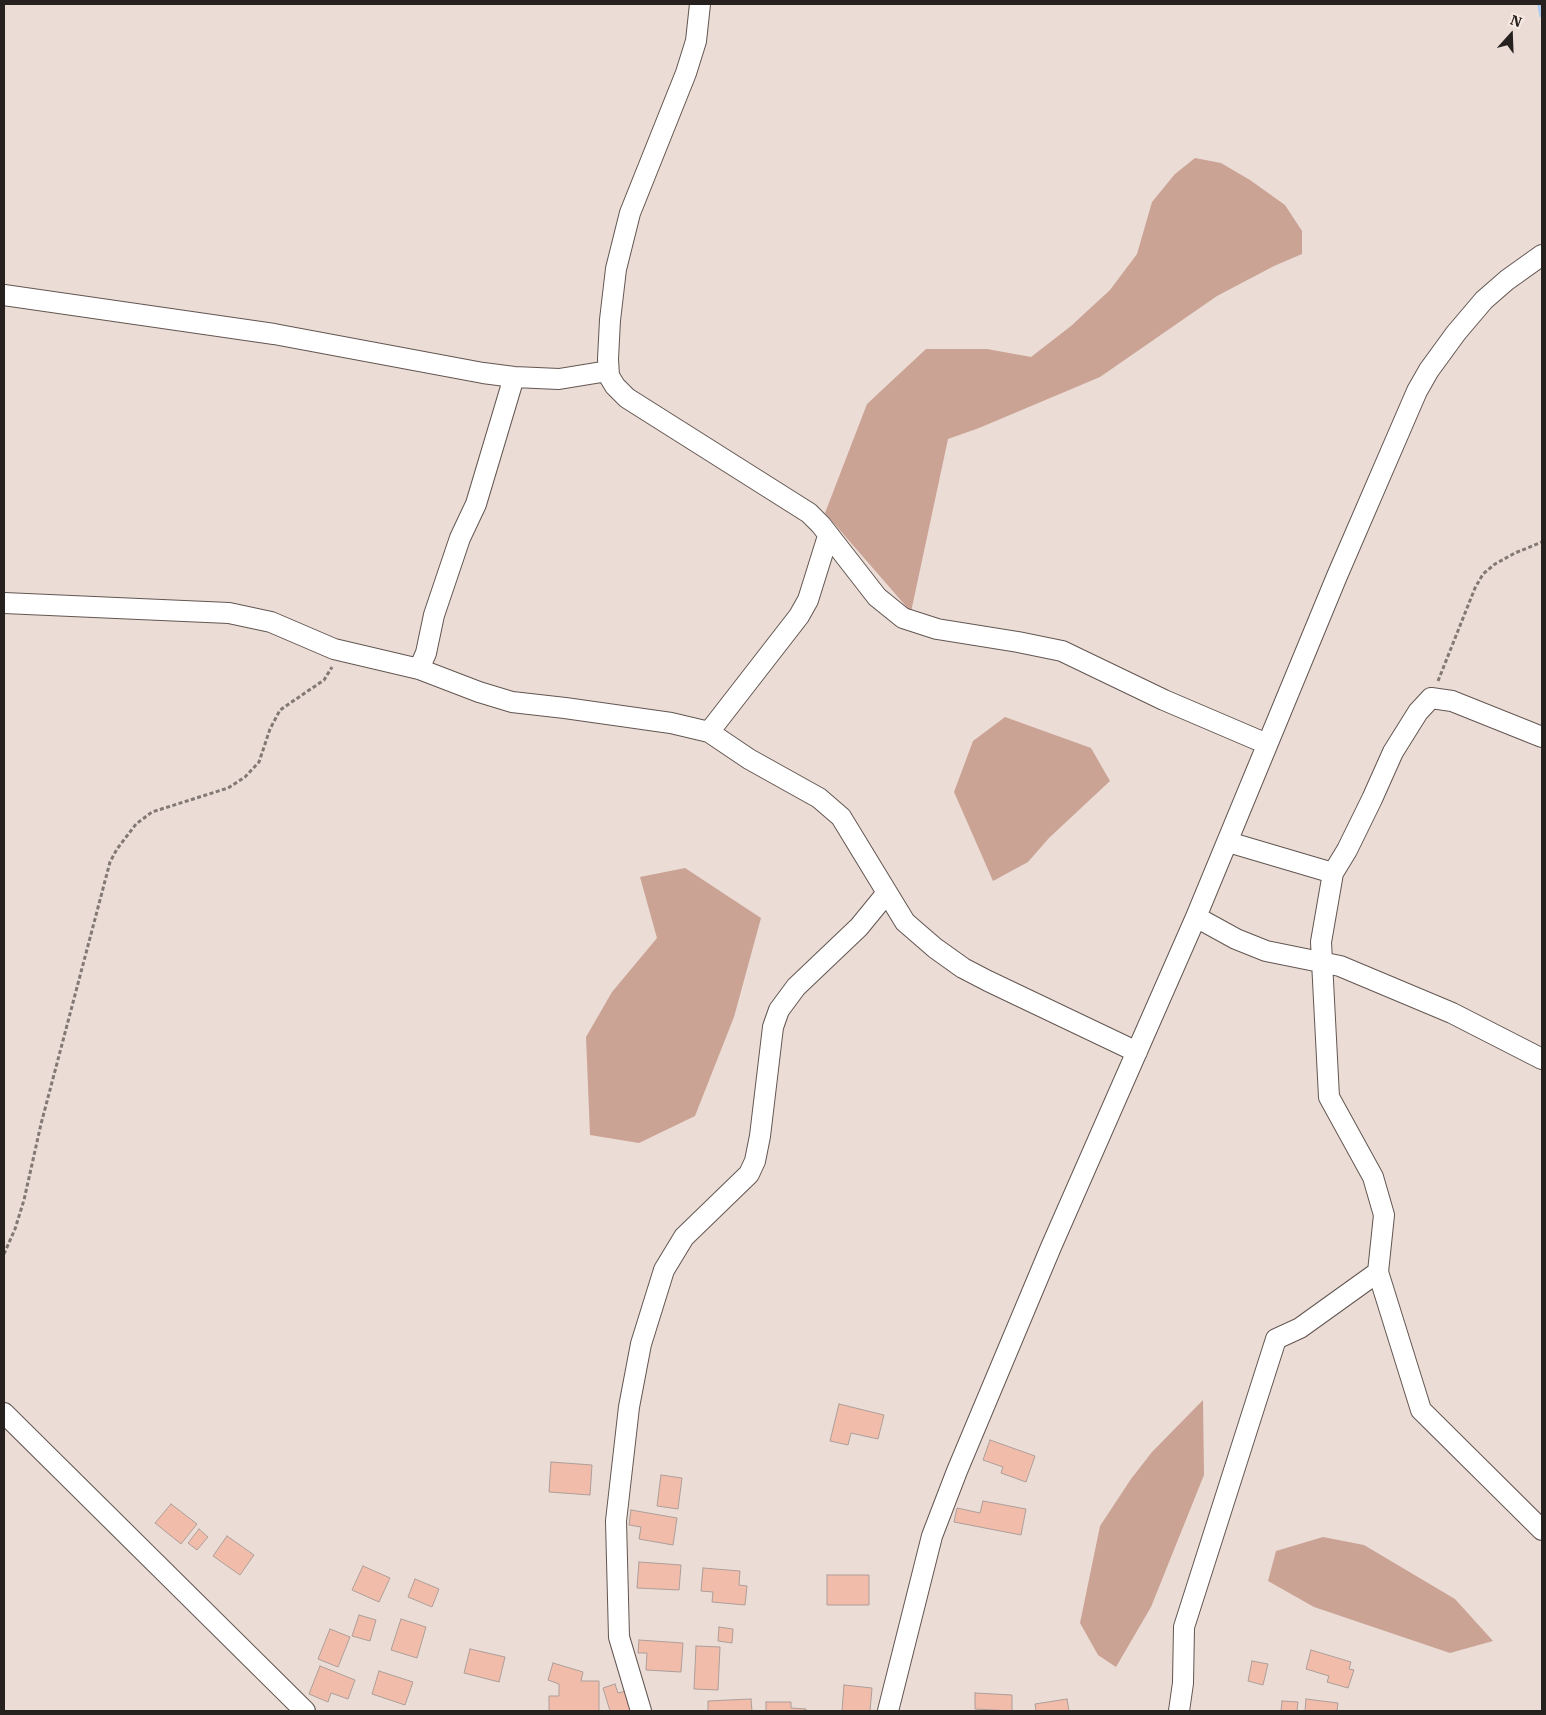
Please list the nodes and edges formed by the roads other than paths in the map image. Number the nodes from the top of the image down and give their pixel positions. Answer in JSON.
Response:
{"nodes":[{"id":1,"x":700,"y":4,"type":"edge"},
{"id":2,"x":1542,"y":255,"type":"edge"},
{"id":3,"x":4,"y":295,"type":"edge"},
{"id":4,"x":608,"y":371,"type":"junction"},
{"id":5,"x":514,"y":377,"type":"junction"},
{"id":6,"x":828,"y":536,"type":"junction"},
{"id":7,"x":4,"y":603,"type":"edge"},
{"id":8,"x":419,"y":669,"type":"junction"},
{"id":9,"x":709,"y":732,"type":"junction"},
{"id":10,"x":1542,"y":737,"type":"edge"},
{"id":11,"x":1267,"y":744,"type":"junction"},
{"id":12,"x":1228,"y":842,"type":"junction"},
{"id":13,"x":1333,"y":873,"type":"junction"},
{"id":14,"x":886,"y":894,"type":"junction"},
{"id":15,"x":1196,"y":917,"type":"junction"},
{"id":16,"x":1321,"y":963,"type":"junction"},
{"id":17,"x":1137,"y":1052,"type":"junction"},
{"id":18,"x":1542,"y":1058,"type":"edge"},
{"id":19,"x":1378,"y":1272,"type":"junction"},
{"id":20,"x":4,"y":1413,"type":"edge"},
{"id":21,"x":1542,"y":1530,"type":"edge"},
{"id":22,"x":305,"y":1711,"type":"edge"},
{"id":23,"x":641,"y":1711,"type":"edge"},
{"id":24,"x":888,"y":1711,"type":"edge"},
{"id":25,"x":1180,"y":1711,"type":"edge"}],
"edges":[{"from":1,"to":4,"type":"street"},
{"from":2,"to":11,"type":"street"},
{"from":3,"to":5,"type":"street"},
{"from":4,"to":5,"type":"street"},
{"from":4,"to":6,"type":"street"},
{"from":5,"to":8,"type":"street"},
{"from":6,"to":9,"type":"street"},
{"from":6,"to":11,"type":"street"},
{"from":7,"to":8,"type":"street"},
{"from":8,"to":9,"type":"street"},
{"from":9,"to":14,"type":"street"},
{"from":10,"to":13,"type":"street"},
{"from":11,"to":12,"type":"street"},
{"from":12,"to":13,"type":"street"},
{"from":12,"to":15,"type":"street"},
{"from":13,"to":16,"type":"street"},
{"from":14,"to":17,"type":"street"},
{"from":14,"to":23,"type":"street"},
{"from":15,"to":16,"type":"street"},
{"from":15,"to":17,"type":"street"},
{"from":16,"to":18,"type":"street"},
{"from":16,"to":19,"type":"street"},
{"from":17,"to":24,"type":"street"},
{"from":19,"to":21,"type":"street"},
{"from":19,"to":25,"type":"street"},
{"from":20,"to":22,"type":"street"}]}
